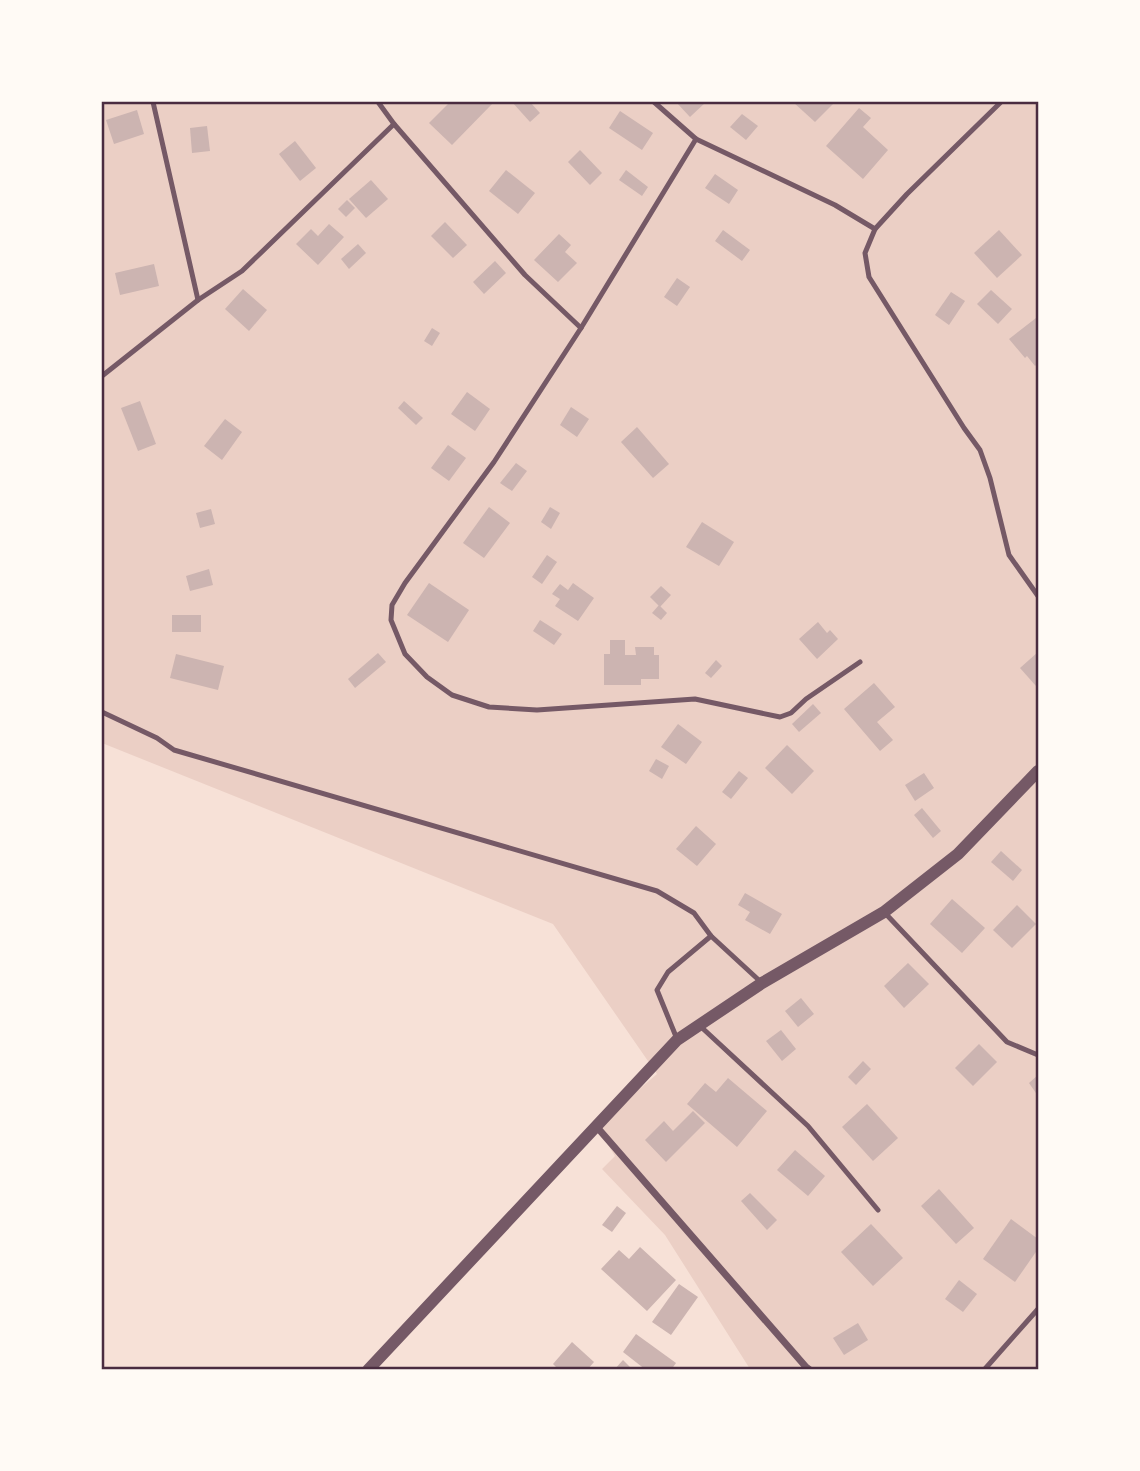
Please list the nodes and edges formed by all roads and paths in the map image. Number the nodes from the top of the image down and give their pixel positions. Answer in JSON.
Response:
{"nodes":[{"id":1,"x":153,"y":102,"type":"edge"},
{"id":2,"x":378,"y":102,"type":"edge"},
{"id":3,"x":654,"y":102,"type":"edge"},
{"id":4,"x":1001,"y":102,"type":"edge"},
{"id":5,"x":394,"y":124,"type":"junction"},
{"id":6,"x":696,"y":139,"type":"junction"},
{"id":7,"x":875,"y":229,"type":"junction"},
{"id":8,"x":198,"y":300,"type":"junction"},
{"id":9,"x":582,"y":328,"type":"junction"},
{"id":10,"x":102,"y":376,"type":"edge"},
{"id":11,"x":1038,"y":596,"type":"edge"},
{"id":12,"x":860,"y":662,"type":"dead end"},
{"id":13,"x":102,"y":712,"type":"edge"},
{"id":14,"x":1037,"y":776,"type":"edge"},
{"id":15,"x":884,"y":912,"type":"junction"},
{"id":16,"x":711,"y":936,"type":"junction"},
{"id":17,"x":762,"y":984,"type":"junction"},
{"id":18,"x":699,"y":1025,"type":"junction"},
{"id":19,"x":677,"y":1040,"type":"junction"},
{"id":20,"x":1038,"y":1055,"type":"edge"},
{"id":21,"x":596,"y":1126,"type":"junction"},
{"id":22,"x":878,"y":1210,"type":"dead end"},
{"id":23,"x":1038,"y":1309,"type":"edge"},
{"id":24,"x":368,"y":1370,"type":"edge"},
{"id":25,"x":810,"y":1370,"type":"edge"},
{"id":26,"x":984,"y":1370,"type":"edge"}],
"edges":[{"from":1,"to":8,"type":"lane"},
{"from":2,"to":5,"type":"lane"},
{"from":3,"to":6,"type":"lane"},
{"from":4,"to":7,"type":"lane"},
{"from":5,"to":8,"type":"lane"},
{"from":5,"to":9,"type":"lane"},
{"from":6,"to":7,"type":"lane"},
{"from":6,"to":9,"type":"lane"},
{"from":7,"to":11,"type":"lane"},
{"from":8,"to":10,"type":"lane"},
{"from":9,"to":12,"type":"lane"},
{"from":13,"to":16,"type":"lane"},
{"from":14,"to":15,"type":"street"},
{"from":15,"to":17,"type":"street"},
{"from":15,"to":20,"type":"lane"},
{"from":16,"to":17,"type":"lane"},
{"from":16,"to":19,"type":"lane"},
{"from":17,"to":18,"type":"street"},
{"from":18,"to":19,"type":"street"},
{"from":18,"to":22,"type":"lane"},
{"from":19,"to":21,"type":"street"},
{"from":21,"to":24,"type":"street"},
{"from":21,"to":25,"type":"street"},
{"from":23,"to":26,"type":"lane"}]}
